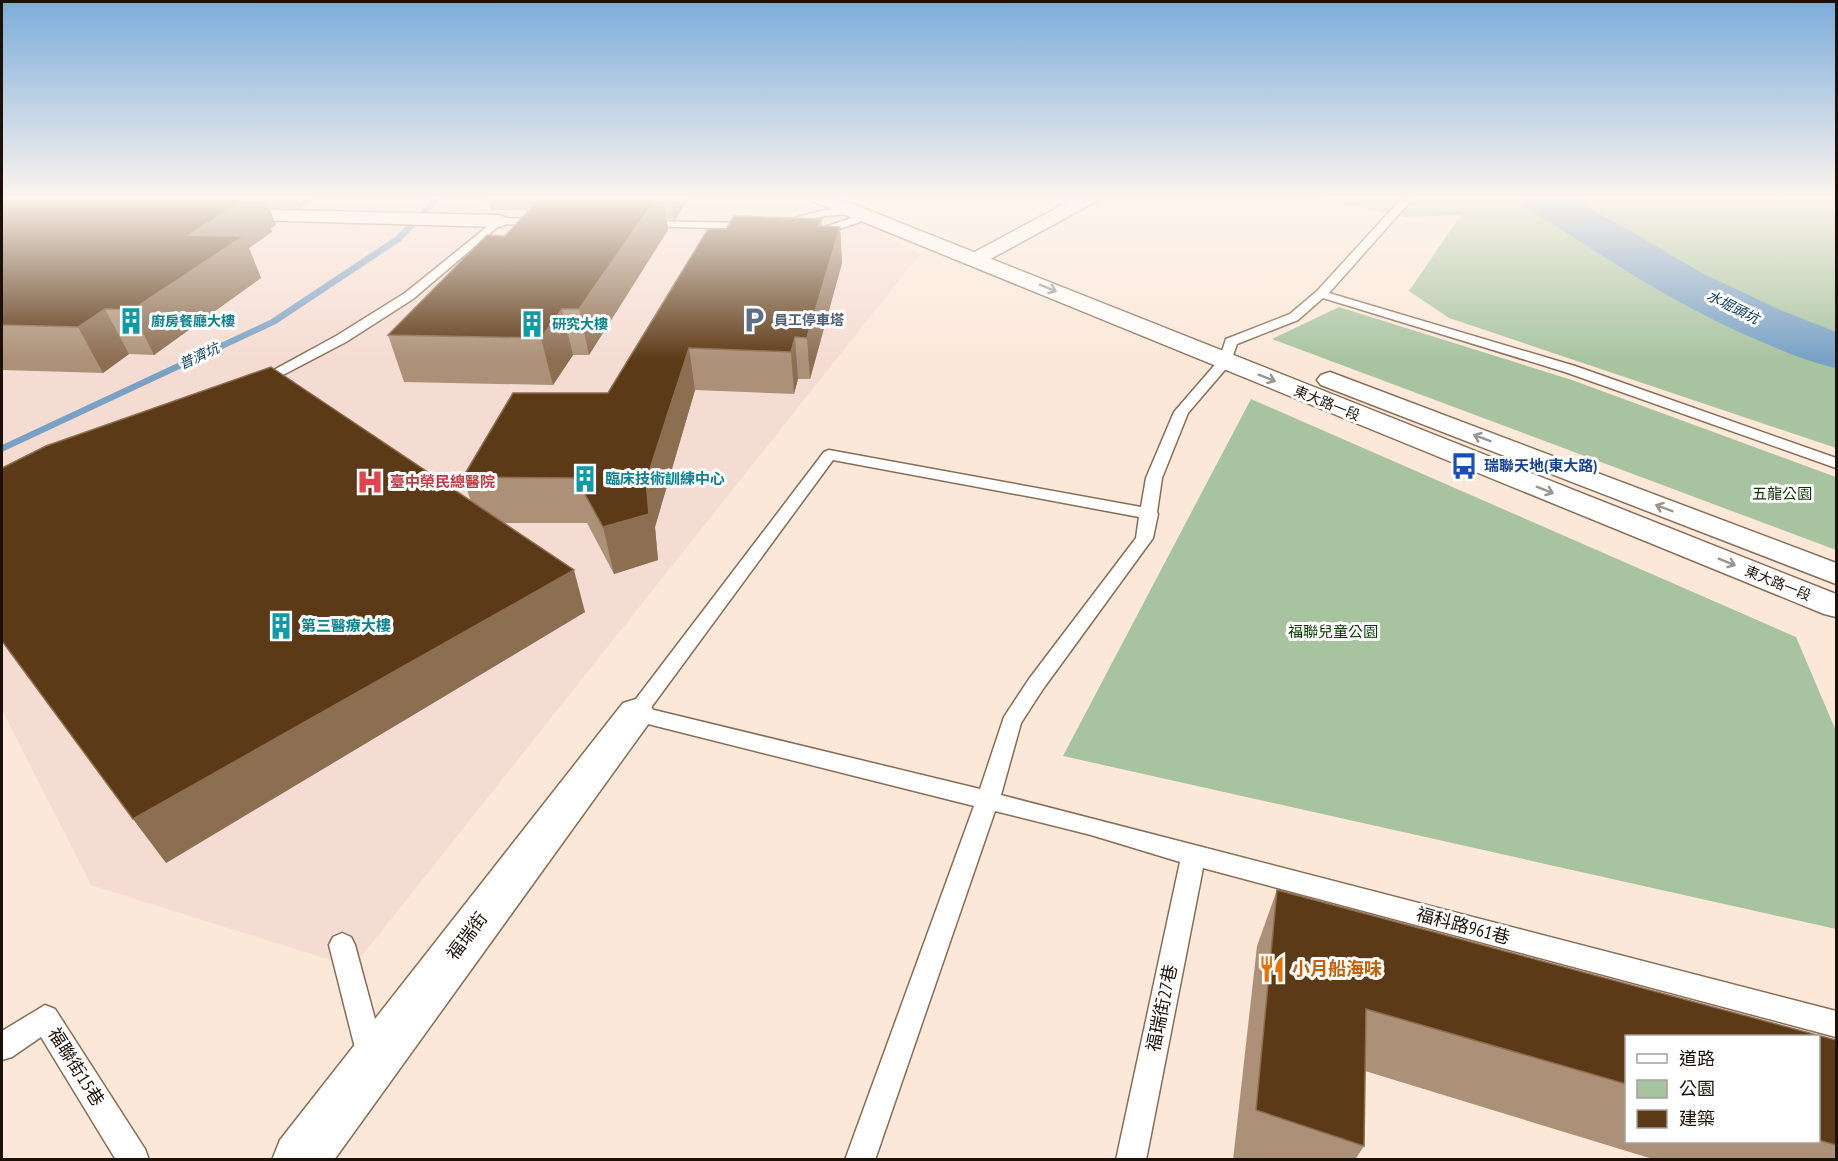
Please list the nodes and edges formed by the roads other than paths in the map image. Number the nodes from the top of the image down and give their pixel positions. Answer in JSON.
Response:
{"nodes":[{"id":1,"x":463,"y":251,"type":"edge"},
{"id":2,"x":979,"y":251,"type":"edge"},
{"id":3,"x":991,"y":251,"type":"edge"},
{"id":4,"x":1360,"y":251,"type":"edge"},
{"id":5,"x":986,"y":254,"type":"junction"},
{"id":6,"x":1321,"y":294,"type":"junction"},
{"id":7,"x":1228,"y":352,"type":"junction"},
{"id":8,"x":248,"y":388,"type":"edge"},
{"id":9,"x":1836,"y":463,"type":"edge"},
{"id":10,"x":1149,"y":514,"type":"junction"},
{"id":11,"x":1836,"y":574,"type":"edge"},
{"id":12,"x":1836,"y":606,"type":"edge"},
{"id":13,"x":636,"y":713,"type":"junction"},
{"id":14,"x":988,"y":800,"type":"junction"},
{"id":15,"x":1193,"y":856,"type":"junction"},
{"id":16,"x":342,"y":945,"type":"dead end"},
{"id":17,"x":1836,"y":1023,"type":"edge"},
{"id":18,"x":2,"y":1047,"type":"edge"},
{"id":19,"x":372,"y":1061,"type":"junction"},
{"id":20,"x":134,"y":1160,"type":"edge"},
{"id":21,"x":300,"y":1160,"type":"edge"},
{"id":22,"x":860,"y":1160,"type":"edge"},
{"id":23,"x":1131,"y":1160,"type":"edge"}],
"edges":[{"from":1,"to":8,"type":"lane"},
{"from":2,"to":5,"type":"street","name":"東大路一段"},
{"from":3,"to":5,"type":"street"},
{"from":4,"to":6,"type":"lane"},
{"from":5,"to":7,"type":"street","name":"東大路一段"},
{"from":6,"to":7,"type":"lane"},
{"from":6,"to":9,"type":"lane"},
{"from":7,"to":10,"type":"lane"},
{"from":11,"to":7,"type":"street","name":"東大路一段","one_way":true},
{"from":7,"to":12,"type":"street","name":"東大路一段","one_way":true},
{"from":10,"to":13,"type":"lane"},
{"from":10,"to":14,"type":"lane"},
{"from":13,"to":14,"type":"lane","name":"福科路961巷"},
{"from":13,"to":19,"type":"street","name":"福瑞街"},
{"from":14,"to":15,"type":"lane","name":"福科路961巷"},
{"from":14,"to":22,"type":"lane"},
{"from":15,"to":17,"type":"lane","name":"福科路961巷"},
{"from":15,"to":23,"type":"lane","name":"福瑞街27巷"},
{"from":16,"to":19,"type":"lane"},
{"from":18,"to":20,"type":"lane","name":"福聯街15巷"},
{"from":19,"to":21,"type":"street","name":"福瑞街"}]}
